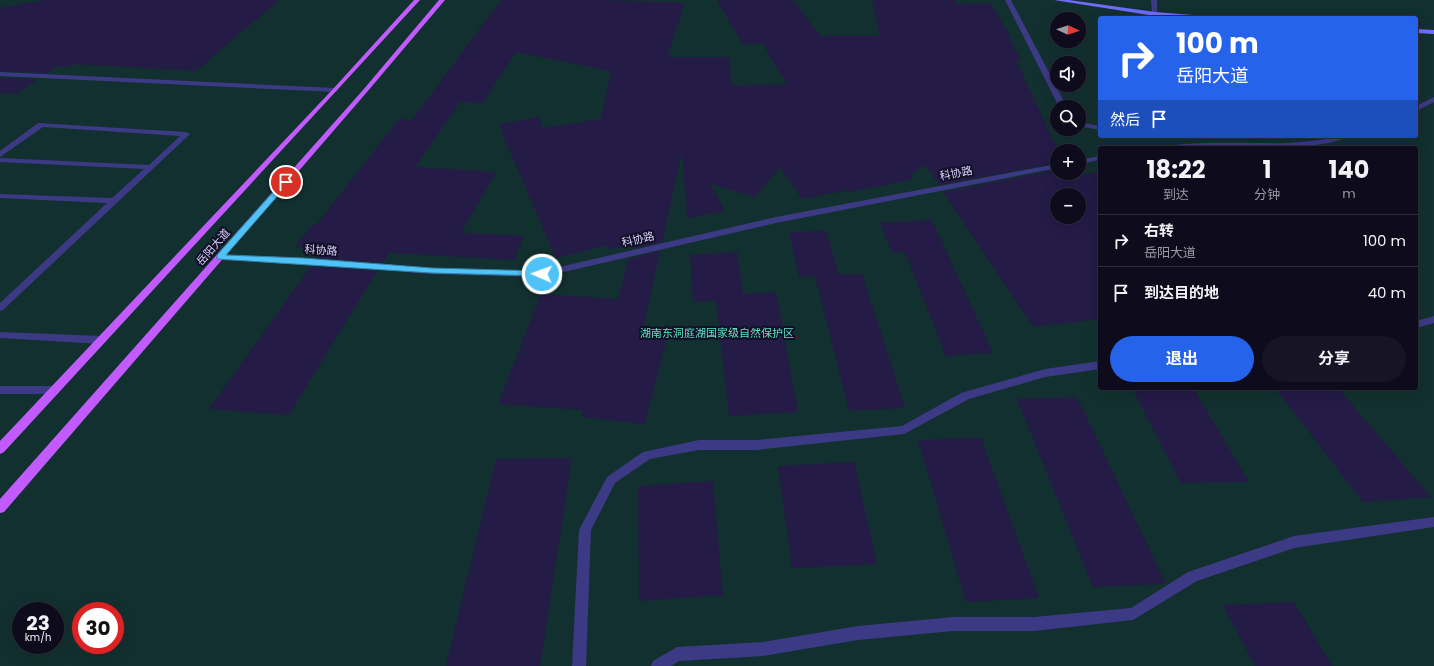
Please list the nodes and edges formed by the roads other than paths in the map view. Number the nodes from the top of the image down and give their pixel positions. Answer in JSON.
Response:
{"nodes":[{"id":1,"x":417,"y":0,"type":"edge"},
{"id":2,"x":442,"y":0,"type":"edge"},
{"id":3,"x":1008,"y":0,"type":"edge"},
{"id":4,"x":1057,"y":0,"type":"edge"},
{"id":5,"x":1154,"y":0,"type":"edge"},
{"id":6,"x":1155,"y":14,"type":"junction"},
{"id":7,"x":1180,"y":16,"type":"edge"},
{"id":8,"x":1418,"y":31,"type":"edge"},
{"id":9,"x":1434,"y":32,"type":"edge"},
{"id":10,"x":0,"y":74,"type":"edge"},
{"id":11,"x":335,"y":90,"type":"junction"},
{"id":12,"x":1434,"y":98,"type":"edge"},
{"id":13,"x":1059,"y":100,"type":"edge"},
{"id":14,"x":1418,"y":108,"type":"edge"},
{"id":15,"x":1086,"y":125,"type":"edge"},
{"id":16,"x":1098,"y":128,"type":"edge"},
{"id":17,"x":1344,"y":138,"type":"edge"},
{"id":18,"x":1188,"y":146,"type":"edge"},
{"id":19,"x":0,"y":155,"type":"edge"},
{"id":20,"x":1098,"y":158,"type":"edge"},
{"id":21,"x":0,"y":160,"type":"edge"},
{"id":22,"x":1086,"y":161,"type":"edge"},
{"id":23,"x":150,"y":167,"type":"junction"},
{"id":24,"x":1050,"y":167,"type":"edge"},
{"id":25,"x":0,"y":196,"type":"edge"},
{"id":26,"x":114,"y":201,"type":"junction"},
{"id":27,"x":220,"y":257,"type":"junction"},
{"id":28,"x":0,"y":308,"type":"edge"},
{"id":29,"x":1434,"y":319,"type":"edge"},
{"id":30,"x":1418,"y":324,"type":"edge"},
{"id":31,"x":0,"y":335,"type":"edge"},
{"id":32,"x":102,"y":340,"type":"junction"},
{"id":33,"x":1098,"y":365,"type":"edge"},
{"id":34,"x":0,"y":390,"type":"edge"},
{"id":35,"x":54,"y":390,"type":"junction"},
{"id":36,"x":0,"y":449,"type":"edge"},
{"id":37,"x":0,"y":508,"type":"edge"},
{"id":38,"x":1434,"y":522,"type":"edge"},
{"id":39,"x":579,"y":666,"type":"edge"},
{"id":40,"x":658,"y":666,"type":"edge"}],
"edges":[{"from":1,"to":11,"type":"main road","name":"岳阳大道"},
{"from":2,"to":27,"type":"main road","name":"岳阳大道"},
{"from":3,"to":13,"type":"street"},
{"from":4,"to":6,"type":"street"},
{"from":5,"to":6,"type":"street"},
{"from":6,"to":7,"type":"street"},
{"from":8,"to":9,"type":"street"},
{"from":10,"to":11,"type":"street"},
{"from":11,"to":32,"type":"main road","name":"岳阳大道"},
{"from":12,"to":14,"type":"street"},
{"from":15,"to":16,"type":"street"},
{"from":17,"to":18,"type":"street"},
{"from":19,"to":23,"type":"street"},
{"from":20,"to":22,"type":"street"},
{"from":21,"to":23,"type":"street"},
{"from":23,"to":26,"type":"street"},
{"from":24,"to":27,"type":"street","name":"科协路"},
{"from":25,"to":26,"type":"street"},
{"from":26,"to":28,"type":"street"},
{"from":27,"to":37,"type":"main road","name":"岳阳大道"},
{"from":29,"to":30,"type":"street"},
{"from":31,"to":32,"type":"street"},
{"from":32,"to":35,"type":"main road","name":"岳阳大道"},
{"from":33,"to":39,"type":"street"},
{"from":34,"to":35,"type":"street"},
{"from":35,"to":36,"type":"main road","name":"岳阳大道"},
{"from":38,"to":40,"type":"street"}]}
